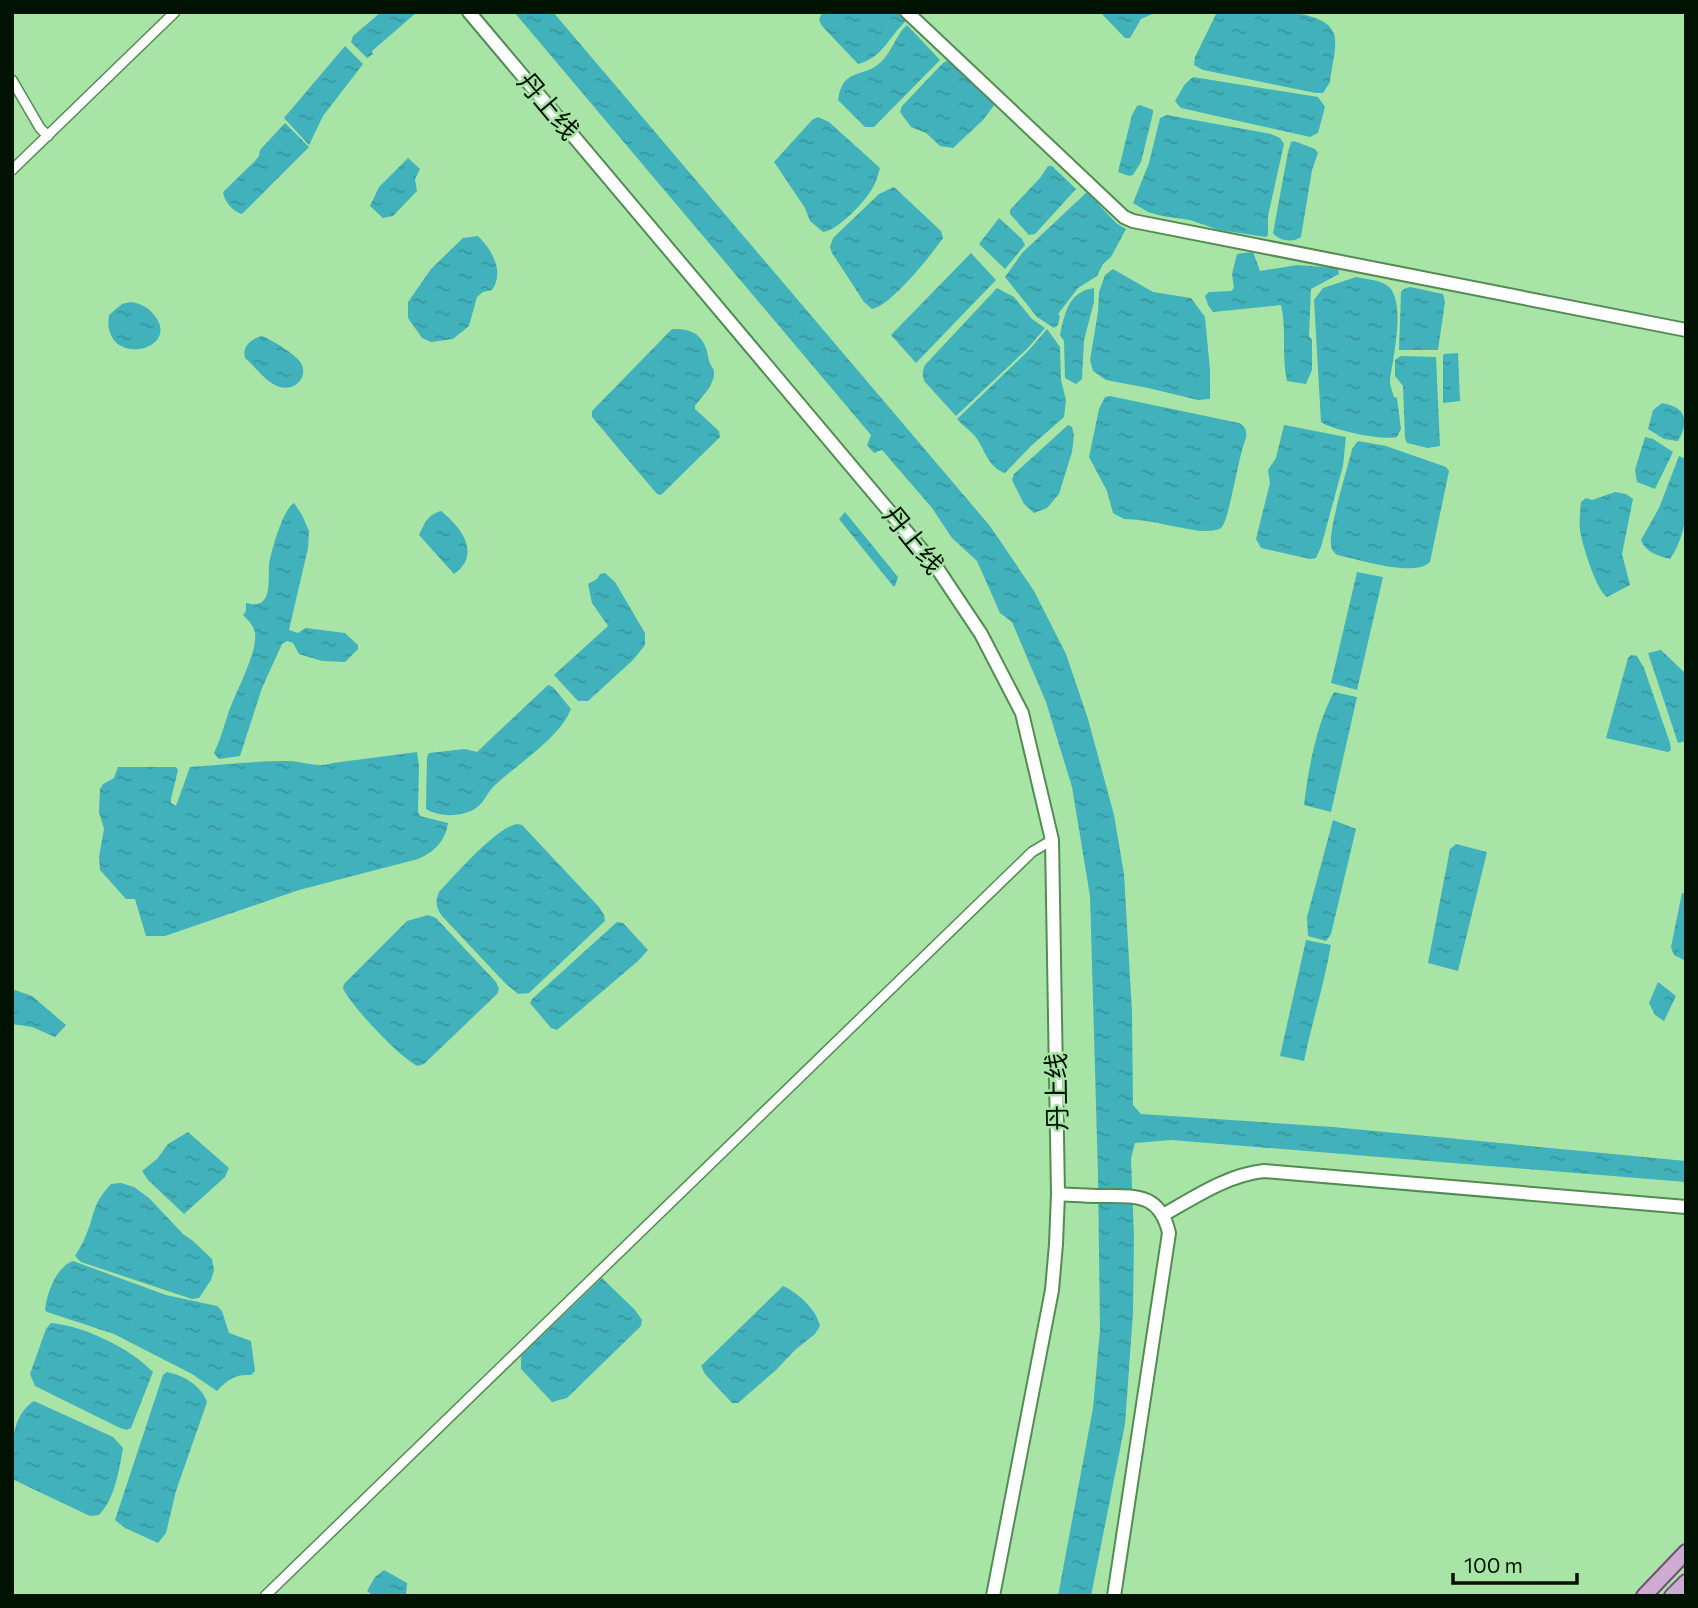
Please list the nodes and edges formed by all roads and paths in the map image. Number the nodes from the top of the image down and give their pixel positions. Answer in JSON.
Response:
{"nodes":[{"id":1,"x":175,"y":12,"type":"edge"},
{"id":2,"x":469,"y":12,"type":"edge"},
{"id":3,"x":907,"y":12,"type":"edge"},
{"id":4,"x":12,"y":80,"type":"edge"},
{"id":5,"x":48,"y":136,"type":"junction"},
{"id":6,"x":12,"y":170,"type":"edge"},
{"id":7,"x":1686,"y":330,"type":"edge"},
{"id":8,"x":1052,"y":840,"type":"junction"},
{"id":9,"x":1058,"y":1194,"type":"junction"},
{"id":10,"x":1686,"y":1207,"type":"edge"},
{"id":11,"x":1163,"y":1215,"type":"junction"},
{"id":12,"x":1686,"y":1552,"type":"edge"},
{"id":13,"x":1686,"y":1581,"type":"edge"},
{"id":14,"x":265,"y":1596,"type":"edge"},
{"id":15,"x":993,"y":1596,"type":"edge"},
{"id":16,"x":1114,"y":1596,"type":"edge"},
{"id":17,"x":1644,"y":1596,"type":"edge"},
{"id":18,"x":1672,"y":1596,"type":"edge"}],
"edges":[{"from":1,"to":5,"type":"street"},
{"from":2,"to":8,"type":"street","name":"丹上线"},
{"from":3,"to":7,"type":"street"},
{"from":4,"to":5,"type":"street"},
{"from":5,"to":6,"type":"street"},
{"from":8,"to":9,"type":"street","name":"丹上线"},
{"from":8,"to":14,"type":"street"},
{"from":9,"to":11,"type":"street"},
{"from":9,"to":15,"type":"street","name":"丹上线"},
{"from":10,"to":11,"type":"street"},
{"from":11,"to":16,"type":"street"},
{"from":12,"to":17,"type":"main road"},
{"from":13,"to":18,"type":"main road"}]}
